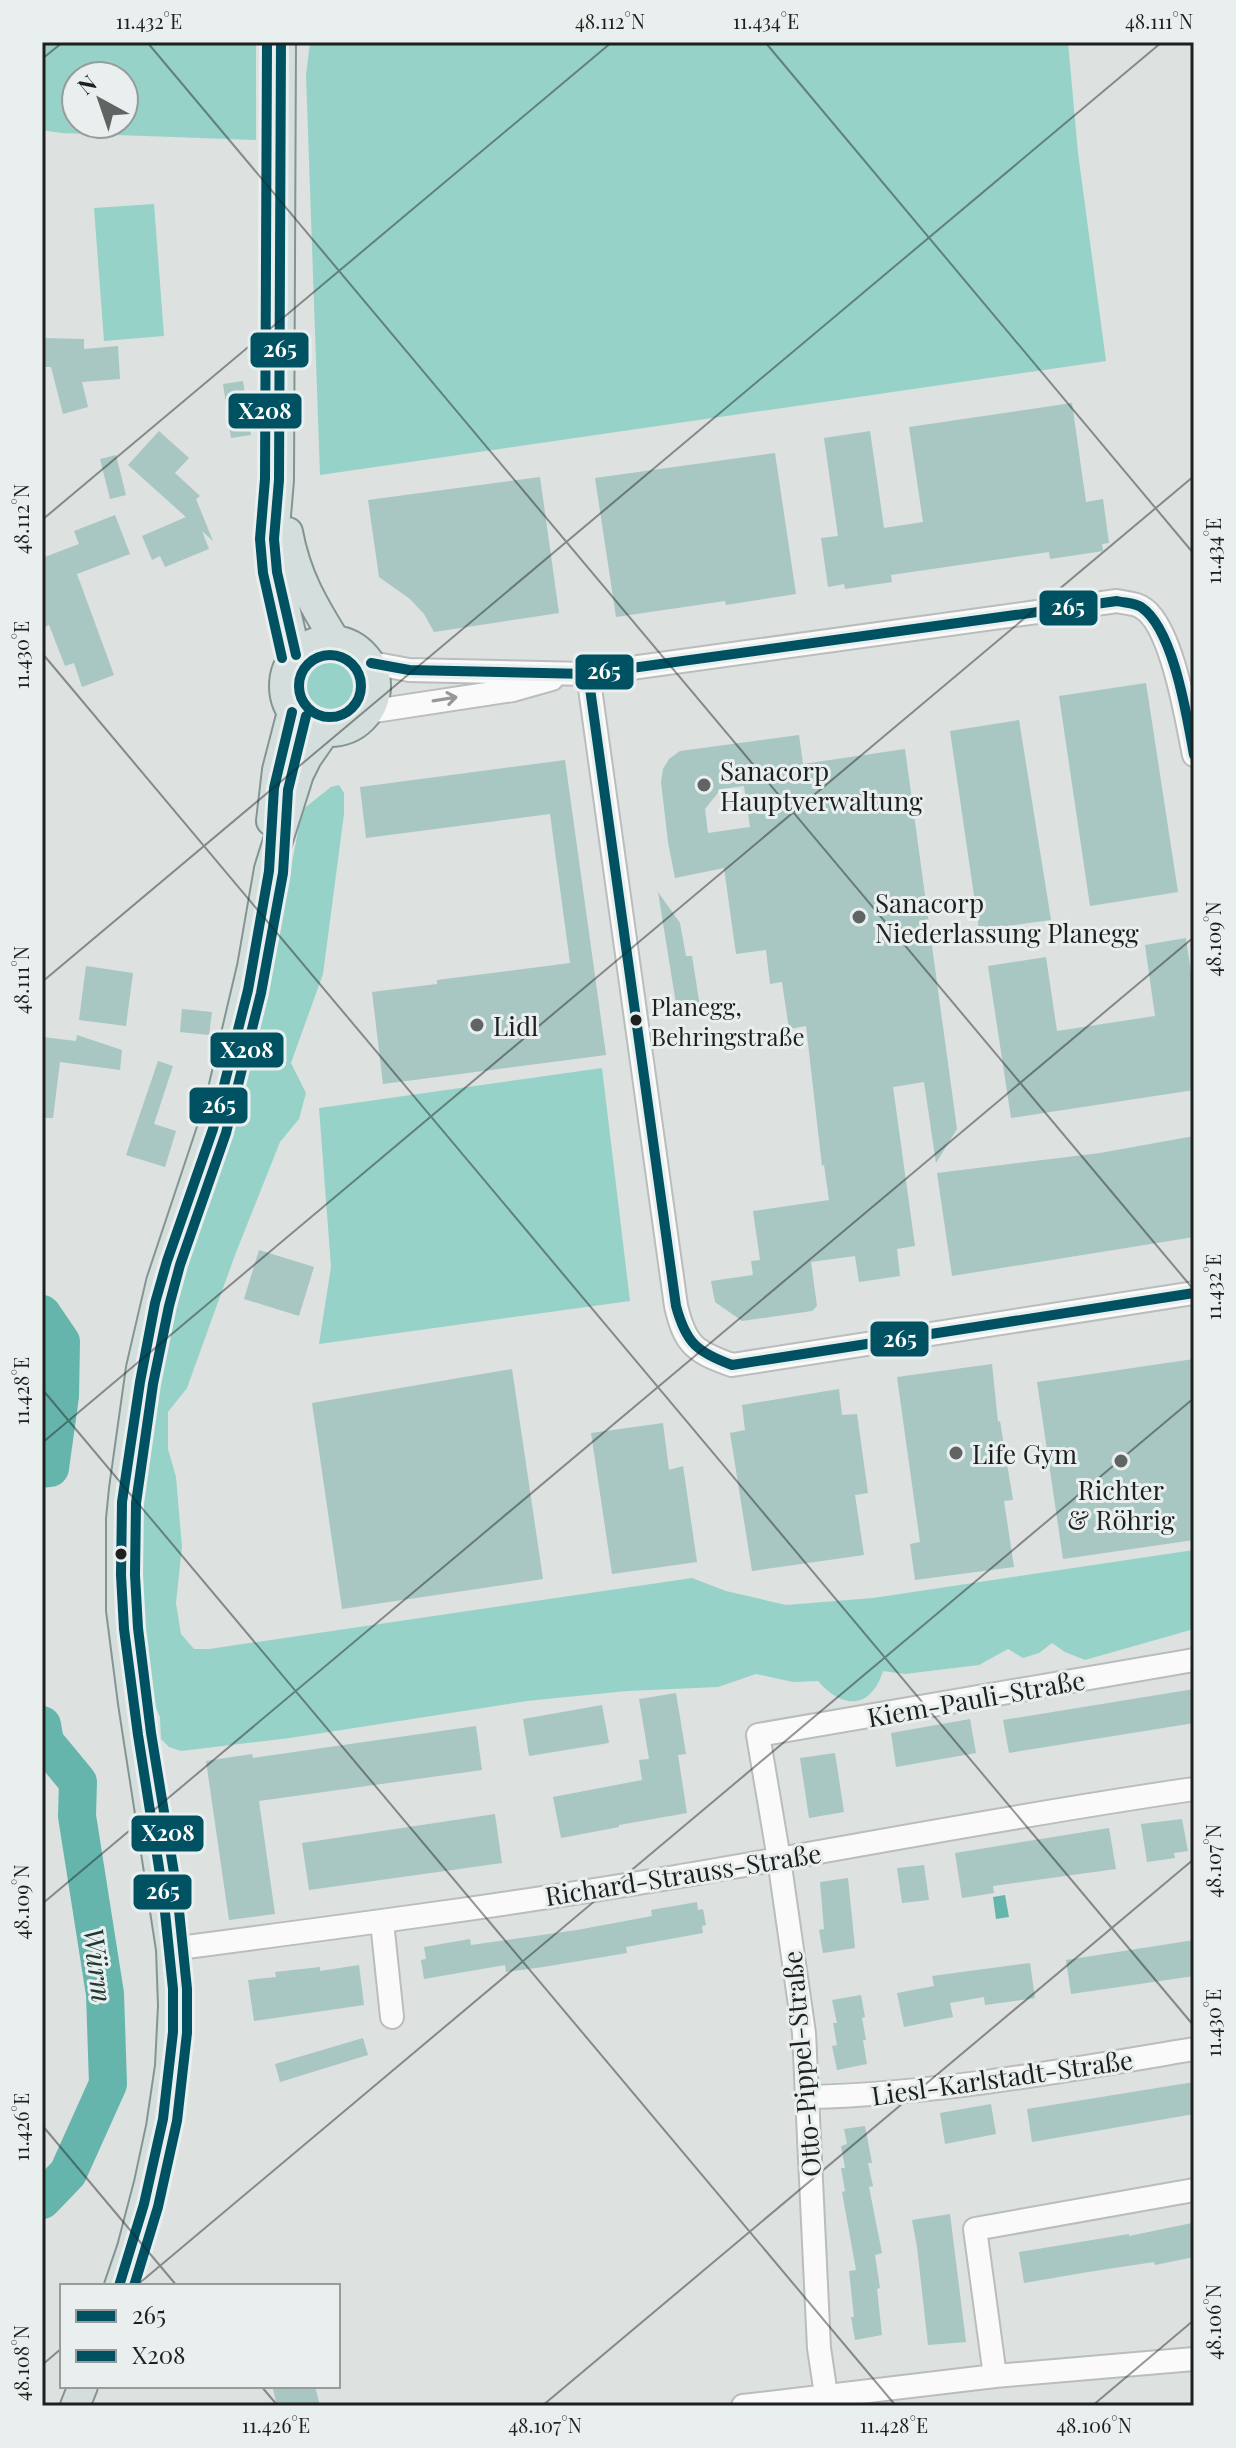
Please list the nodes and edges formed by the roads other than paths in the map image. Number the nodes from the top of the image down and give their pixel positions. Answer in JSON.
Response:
{"nodes":[{"id":1,"x":281,"y":42,"type":"edge"},
{"id":2,"x":279,"y":480,"type":"junction"},
{"id":3,"x":335,"y":640,"type":"junction"},
{"id":4,"x":296,"y":655,"type":"junction"},
{"id":5,"x":371,"y":663,"type":"junction"},
{"id":6,"x":579,"y":674,"type":"junction"},
{"id":7,"x":292,"y":712,"type":"junction"},
{"id":8,"x":368,"y":712,"type":"junction"},
{"id":9,"x":325,"y":732,"type":"junction"},
{"id":10,"x":1194,"y":755,"type":"edge"},
{"id":11,"x":269,"y":869,"type":"junction"},
{"id":12,"x":1194,"y":1293,"type":"edge"},
{"id":13,"x":1194,"y":1660,"type":"edge"},
{"id":14,"x":758,"y":1735,"type":"joint"},
{"id":15,"x":1194,"y":1789,"type":"edge"},
{"id":16,"x":779,"y":1859,"type":"junction"},
{"id":17,"x":382,"y":1922,"type":"junction"},
{"id":18,"x":171,"y":1949,"type":"junction"},
{"id":19,"x":392,"y":2017,"type":"dead end"},
{"id":20,"x":1194,"y":2049,"type":"edge"},
{"id":21,"x":809,"y":2097,"type":"junction"},
{"id":22,"x":1194,"y":2190,"type":"edge"},
{"id":23,"x":120,"y":2284,"type":"edge"},
{"id":24,"x":1194,"y":2359,"type":"edge"},
{"id":25,"x":995,"y":2376,"type":"junction"},
{"id":26,"x":826,"y":2395,"type":"junction"},
{"id":27,"x":743,"y":2406,"type":"edge"}],
"edges":[{"from":1,"to":2,"type":"main road"},
{"from":2,"to":3,"type":"main road"},
{"from":2,"to":4,"type":"main road"},
{"from":3,"to":4,"type":"main road"},
{"from":3,"to":5,"type":"main road"},
{"from":4,"to":7,"type":"main road"},
{"from":5,"to":6,"type":"street"},
{"from":5,"to":8,"type":"main road"},
{"from":8,"to":6,"type":"street","one_way":true},
{"from":6,"to":10,"type":"street"},
{"from":6,"to":12,"type":"street"},
{"from":7,"to":9,"type":"main road"},
{"from":7,"to":11,"type":"main road"},
{"from":8,"to":9,"type":"main road"},
{"from":9,"to":11,"type":"main road"},
{"from":11,"to":18,"type":"main road"},
{"from":13,"to":14,"type":"street","name":"Kiem-Pauli-Straße"},
{"from":14,"to":16,"type":"street","name":"Otto-Pippel-Straße"},
{"from":15,"to":16,"type":"street","name":"Richard-Strauss-Straße"},
{"from":16,"to":17,"type":"street","name":"Richard-Strauss-Straße"},
{"from":16,"to":21,"type":"street","name":"Otto-Pippel-Straße"},
{"from":17,"to":18,"type":"street","name":"Richard-Strauss-Straße"},
{"from":17,"to":19,"type":"street"},
{"from":18,"to":23,"type":"main road"},
{"from":20,"to":21,"type":"street","name":"Liesl-Karlstadt-Straße"},
{"from":21,"to":26,"type":"street","name":"Otto-Pippel-Straße"},
{"from":22,"to":25,"type":"street"},
{"from":24,"to":25,"type":"street"},
{"from":25,"to":26,"type":"street"},
{"from":26,"to":27,"type":"street"}]}
